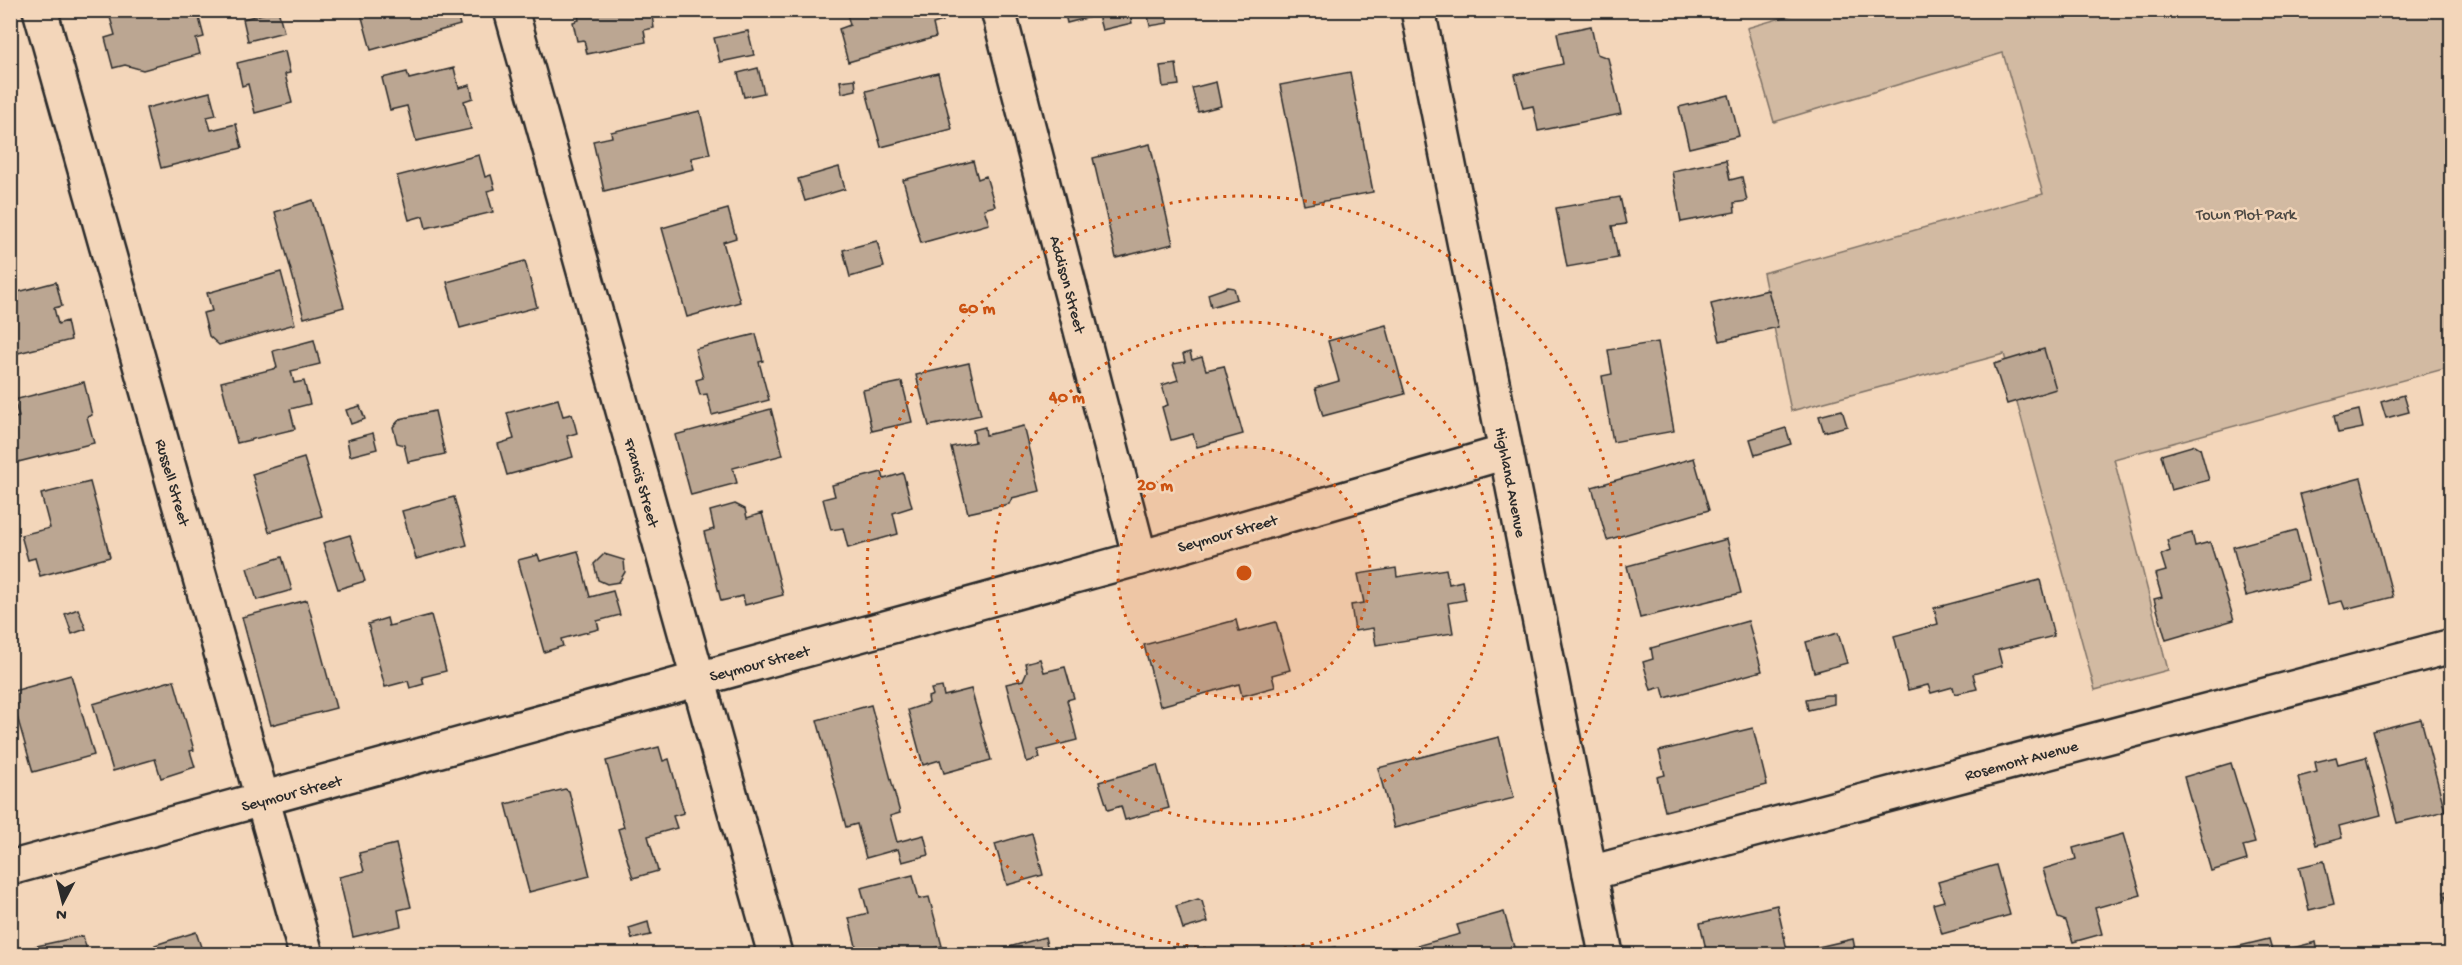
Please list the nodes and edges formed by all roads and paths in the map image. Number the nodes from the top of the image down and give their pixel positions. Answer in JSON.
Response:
{"nodes":[{"id":1,"x":40,"y":10,"type":"edge"},
{"id":2,"x":511,"y":10,"type":"edge"},
{"id":3,"x":998,"y":10,"type":"edge"},
{"id":4,"x":1418,"y":10,"type":"edge"},
{"id":5,"x":1506,"y":452,"type":"junction"},
{"id":6,"x":1140,"y":558,"type":"junction"},
{"id":7,"x":2451,"y":646,"type":"edge"},
{"id":8,"x":698,"y":679,"type":"junction"},
{"id":9,"x":264,"y":800,"type":"junction"},
{"id":10,"x":10,"y":868,"type":"edge"},
{"id":11,"x":1590,"y":873,"type":"junction"},
{"id":12,"x":306,"y":954,"type":"edge"},
{"id":13,"x":775,"y":954,"type":"edge"},
{"id":14,"x":1606,"y":954,"type":"edge"}],
"edges":[{"from":1,"to":9,"type":"street","name":"Russell Street"},
{"from":2,"to":8,"type":"street","name":"Francis Street"},
{"from":3,"to":6,"type":"street","name":"Addison Street"},
{"from":4,"to":5,"type":"street","name":"Highland Avenue"},
{"from":5,"to":6,"type":"street","name":"Seymour Street"},
{"from":5,"to":11,"type":"street","name":"Highland Avenue"},
{"from":6,"to":8,"type":"street","name":"Seymour Street"},
{"from":7,"to":11,"type":"street","name":"Rosemont Avenue"},
{"from":8,"to":9,"type":"street","name":"Seymour Street"},
{"from":8,"to":13,"type":"street","name":"Francis Street"},
{"from":9,"to":10,"type":"street","name":"Seymour Street"},
{"from":9,"to":12,"type":"street","name":"Russell Street"},
{"from":11,"to":14,"type":"street","name":"Highland Avenue"}]}
